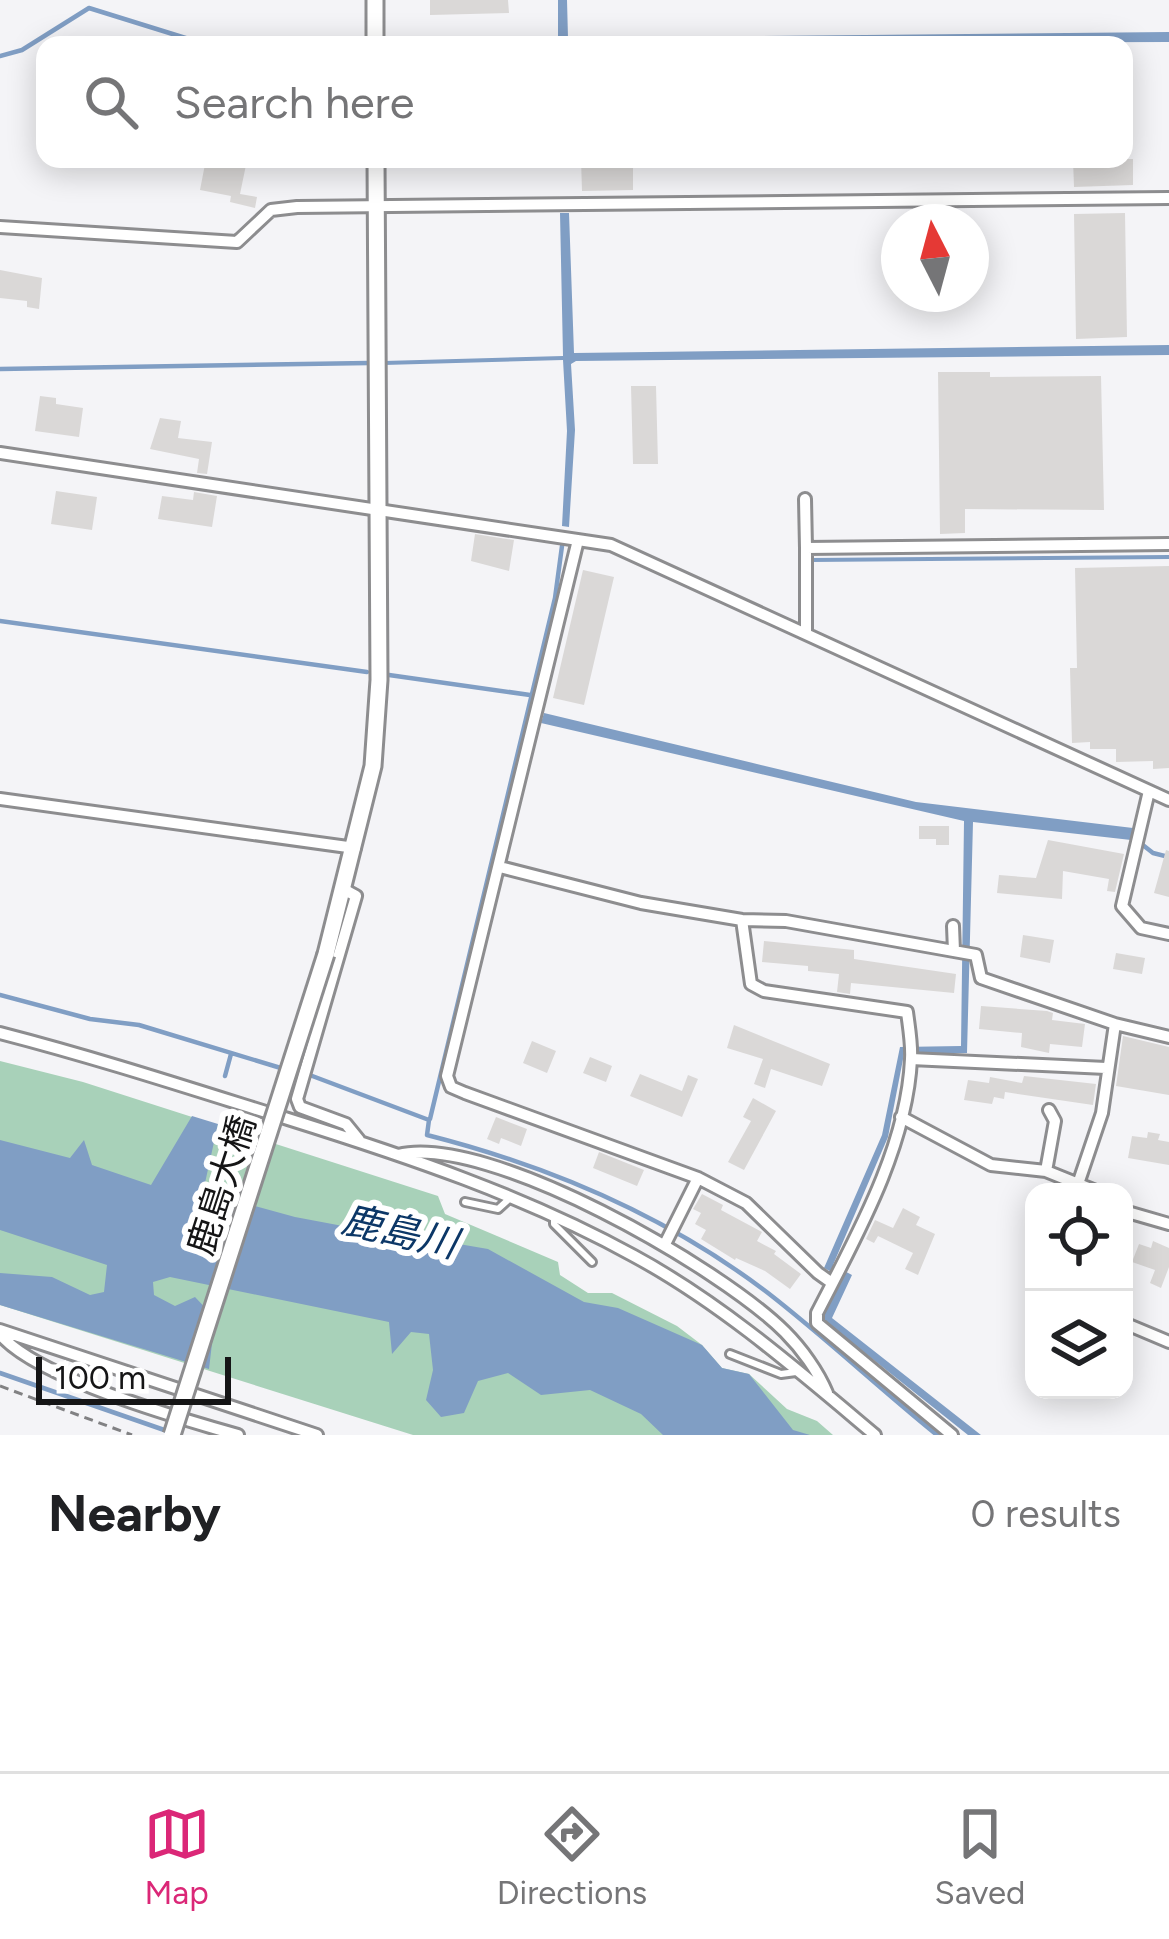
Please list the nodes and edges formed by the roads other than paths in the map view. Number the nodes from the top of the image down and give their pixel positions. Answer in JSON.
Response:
{"nodes":[{"id":1,"x":375,"y":0,"type":"edge"},
{"id":2,"x":375,"y":36,"type":"edge"},
{"id":3,"x":376,"y":168,"type":"edge"},
{"id":4,"x":1169,"y":198,"type":"edge"},
{"id":5,"x":376,"y":207,"type":"junction"},
{"id":6,"x":0,"y":227,"type":"edge"},
{"id":7,"x":0,"y":453,"type":"edge"},
{"id":8,"x":805,"y":499,"type":"dead end"},
{"id":9,"x":379,"y":508,"type":"junction"},
{"id":10,"x":578,"y":540,"type":"junction"},
{"id":11,"x":1169,"y":544,"type":"edge"},
{"id":12,"x":806,"y":548,"type":"junction"},
{"id":13,"x":806,"y":632,"type":"junction"},
{"id":14,"x":1150,"y":791,"type":"junction"},
{"id":15,"x":0,"y":800,"type":"edge"},
{"id":16,"x":1169,"y":800,"type":"edge"},
{"id":17,"x":355,"y":848,"type":"junction"},
{"id":18,"x":500,"y":867,"type":"junction"},
{"id":19,"x":345,"y":890,"type":"junction"},
{"id":20,"x":742,"y":920,"type":"junction"},
{"id":21,"x":952,"y":926,"type":"dead end"},
{"id":22,"x":1169,"y":934,"type":"edge"},
{"id":23,"x":957,"y":951,"type":"junction"},
{"id":24,"x":1115,"y":1024,"type":"junction"},
{"id":25,"x":0,"y":1033,"type":"edge"},
{"id":26,"x":1169,"y":1037,"type":"edge"},
{"id":27,"x":911,"y":1059,"type":"junction"},
{"id":28,"x":1106,"y":1068,"type":"junction"},
{"id":29,"x":1049,"y":1110,"type":"dead end"},
{"id":30,"x":901,"y":1117,"type":"junction"},
{"id":31,"x":361,"y":1142,"type":"junction"},
{"id":32,"x":397,"y":1156,"type":"junction"},
{"id":33,"x":1046,"y":1171,"type":"junction"},
{"id":34,"x":698,"y":1178,"type":"junction"},
{"id":35,"x":1076,"y":1183,"type":"edge"},
{"id":36,"x":1078,"y":1183,"type":"edge"},
{"id":37,"x":512,"y":1197,"type":"junction"},
{"id":38,"x":465,"y":1202,"type":"dead end"},
{"id":39,"x":1133,"y":1214,"type":"edge"},
{"id":40,"x":555,"y":1215,"type":"junction"},
{"id":41,"x":1169,"y":1224,"type":"edge"},
{"id":42,"x":667,"y":1241,"type":"junction"},
{"id":43,"x":592,"y":1262,"type":"dead end"},
{"id":44,"x":836,"y":1275,"type":"junction"},
{"id":45,"x":1133,"y":1327,"type":"edge"},
{"id":46,"x":0,"y":1332,"type":"edge"},
{"id":47,"x":1169,"y":1342,"type":"edge"},
{"id":48,"x":730,"y":1354,"type":"dead end"},
{"id":49,"x":796,"y":1372,"type":"junction"},
{"id":50,"x":828,"y":1396,"type":"junction"},
{"id":51,"x":192,"y":1429,"type":"edge"},
{"id":52,"x":172,"y":1435,"type":"edge"},
{"id":53,"x":238,"y":1435,"type":"edge"},
{"id":54,"x":316,"y":1435,"type":"edge"},
{"id":55,"x":875,"y":1435,"type":"edge"},
{"id":56,"x":952,"y":1435,"type":"edge"}],
"edges":[{"from":1,"to":2,"type":"street"},
{"from":3,"to":5,"type":"street","name":"鹿島大橋"},
{"from":4,"to":5,"type":"street"},
{"from":5,"to":6,"type":"street"},
{"from":5,"to":9,"type":"street","name":"鹿島大橋"},
{"from":7,"to":9,"type":"street"},
{"from":8,"to":12,"type":"street"},
{"from":9,"to":10,"type":"street"},
{"from":9,"to":17,"type":"street","name":"鹿島大橋"},
{"from":10,"to":13,"type":"street"},
{"from":10,"to":18,"type":"street"},
{"from":11,"to":12,"type":"street"},
{"from":12,"to":13,"type":"street"},
{"from":13,"to":14,"type":"street"},
{"from":14,"to":16,"type":"street"},
{"from":14,"to":22,"type":"street"},
{"from":15,"to":17,"type":"street"},
{"from":17,"to":19,"type":"street","name":"鹿島大橋"},
{"from":18,"to":20,"type":"street"},
{"from":18,"to":34,"type":"street"},
{"from":19,"to":31,"type":"street"},
{"from":19,"to":52,"type":"street","name":"鹿島大橋","bridge":true},
{"from":20,"to":23,"type":"street"},
{"from":20,"to":27,"type":"street"},
{"from":21,"to":23,"type":"street"},
{"from":23,"to":24,"type":"street"},
{"from":24,"to":26,"type":"street"},
{"from":24,"to":28,"type":"street"},
{"from":25,"to":31,"type":"street"},
{"from":27,"to":28,"type":"street"},
{"from":27,"to":30,"type":"street"},
{"from":28,"to":36,"type":"street"},
{"from":29,"to":33,"type":"street"},
{"from":30,"to":33,"type":"street"},
{"from":30,"to":44,"type":"street"},
{"from":31,"to":32,"type":"street"},
{"from":32,"to":37,"type":"street"},
{"from":32,"to":42,"type":"street"},
{"from":33,"to":35,"type":"street"},
{"from":34,"to":42,"type":"street"},
{"from":34,"to":44,"type":"street"},
{"from":37,"to":38,"type":"lane"},
{"from":37,"to":40,"type":"street"},
{"from":39,"to":41,"type":"street"},
{"from":40,"to":43,"type":"lane"},
{"from":40,"to":49,"type":"street"},
{"from":42,"to":50,"type":"street"},
{"from":44,"to":56,"type":"street"},
{"from":45,"to":47,"type":"street"},
{"from":46,"to":51,"type":"street"},
{"from":46,"to":54,"type":"street"},
{"from":48,"to":49,"type":"lane"},
{"from":49,"to":50,"type":"street"},
{"from":50,"to":55,"type":"street"},
{"from":51,"to":53,"type":"street"}]}
